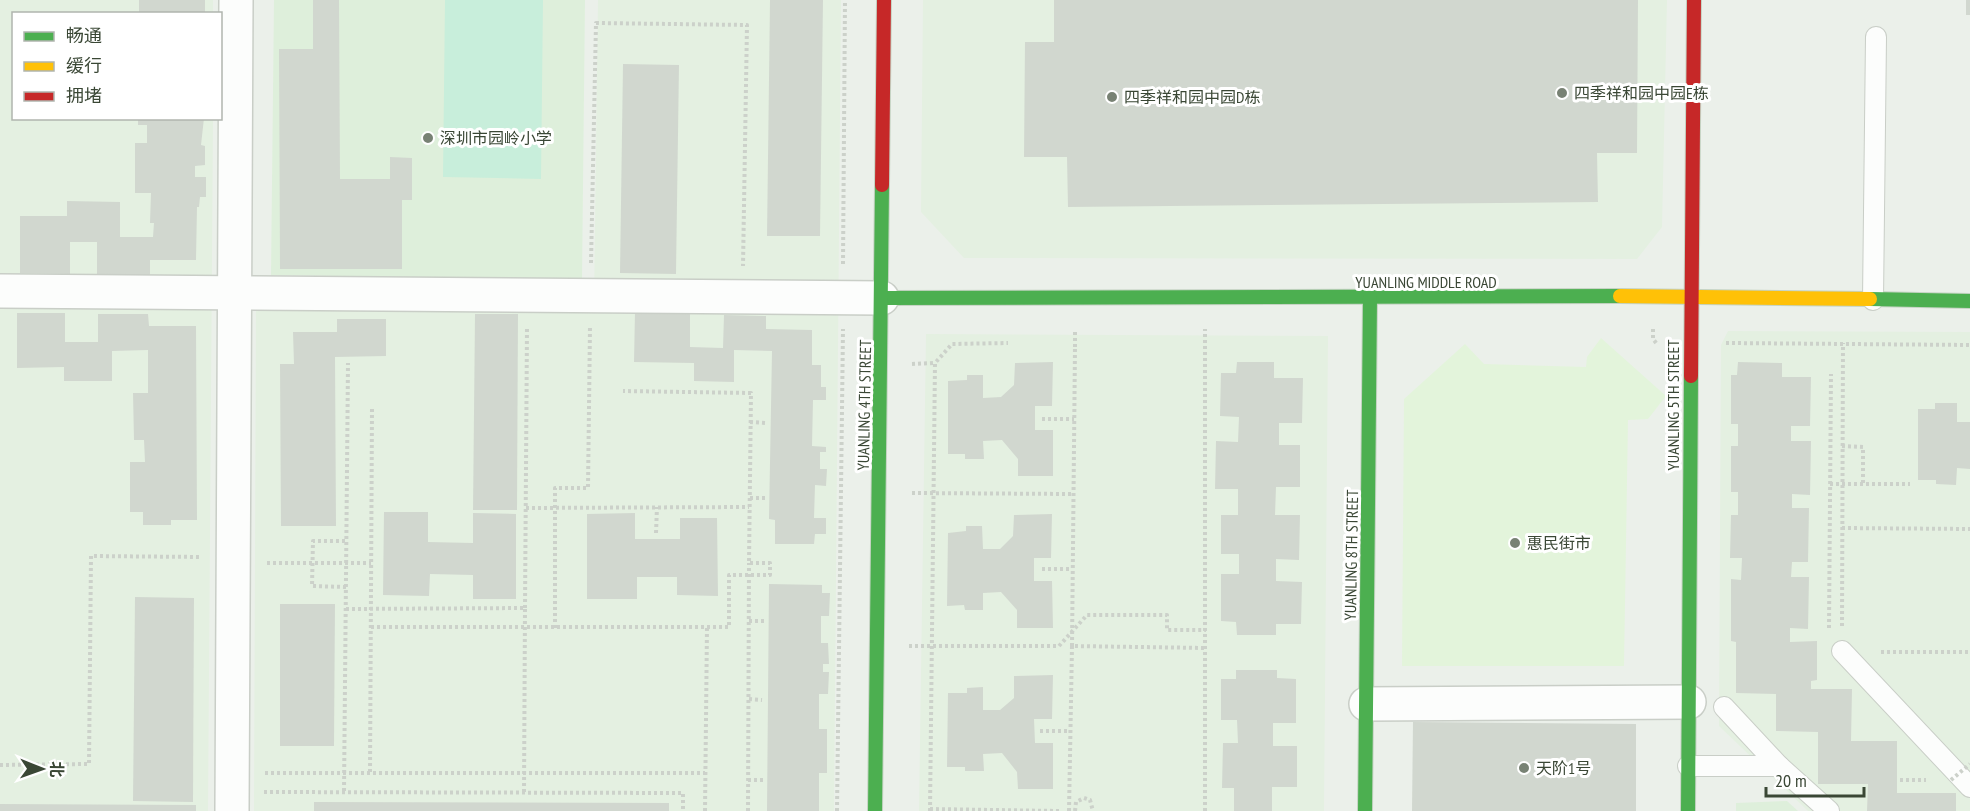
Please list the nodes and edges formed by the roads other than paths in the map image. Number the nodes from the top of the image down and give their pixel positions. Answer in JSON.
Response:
{"nodes":[{"id":1,"x":236,"y":0,"type":"edge"},
{"id":2,"x":884,"y":0,"type":"edge"},
{"id":3,"x":1694,"y":0,"type":"edge"},
{"id":4,"x":1876,"y":37,"type":"dead end"},
{"id":5,"x":0,"y":291,"type":"edge"},
{"id":6,"x":234,"y":292,"type":"junction"},
{"id":7,"x":1691,"y":297,"type":"junction"},
{"id":8,"x":882,"y":298,"type":"junction"},
{"id":9,"x":1370,"y":298,"type":"junction"},
{"id":10,"x":1873,"y":300,"type":"junction"},
{"id":11,"x":1970,"y":301,"type":"edge"},
{"id":12,"x":1836,"y":646,"type":"road end"},
{"id":13,"x":1689,"y":702,"type":"junction"},
{"id":14,"x":1366,"y":704,"type":"junction"},
{"id":15,"x":1725,"y":707,"type":"dead end"},
{"id":16,"x":1688,"y":766,"type":"junction"},
{"id":17,"x":1779,"y":766,"type":"junction"},
{"id":18,"x":1970,"y":786,"type":"edge"},
{"id":19,"x":231,"y":811,"type":"edge"},
{"id":20,"x":875,"y":811,"type":"edge"},
{"id":21,"x":1365,"y":811,"type":"edge"},
{"id":22,"x":1688,"y":811,"type":"edge"},
{"id":23,"x":1829,"y":811,"type":"edge"}],
"edges":[{"from":1,"to":6,"type":"street"},
{"from":2,"to":8,"type":"street","name":"YUANLING 4TH STREET"},
{"from":3,"to":7,"type":"street","name":"YUANLING 5TH STREET"},
{"from":4,"to":10,"type":"lane"},
{"from":5,"to":6,"type":"street"},
{"from":6,"to":8,"type":"street"},
{"from":6,"to":19,"type":"street"},
{"from":7,"to":9,"type":"street","name":"YUANLING MIDDLE ROAD"},
{"from":7,"to":10,"type":"street","name":"YUANLING MIDDLE ROAD"},
{"from":7,"to":13,"type":"street","name":"YUANLING 5TH STREET"},
{"from":8,"to":9,"type":"street","name":"YUANLING MIDDLE ROAD"},
{"from":8,"to":20,"type":"street","name":"YUANLING 4TH STREET"},
{"from":9,"to":14,"type":"street","name":"YUANLING 8TH STREET"},
{"from":10,"to":11,"type":"street","name":"YUANLING MIDDLE ROAD"},
{"from":12,"to":18,"type":"lane"},
{"from":13,"to":14,"type":"street"},
{"from":13,"to":16,"type":"street","name":"YUANLING 5TH STREET"},
{"from":14,"to":21,"type":"street","name":"YUANLING 8TH STREET"},
{"from":15,"to":17,"type":"lane"},
{"from":16,"to":17,"type":"lane"},
{"from":16,"to":22,"type":"street","name":"YUANLING 5TH STREET"},
{"from":17,"to":23,"type":"lane"}]}
